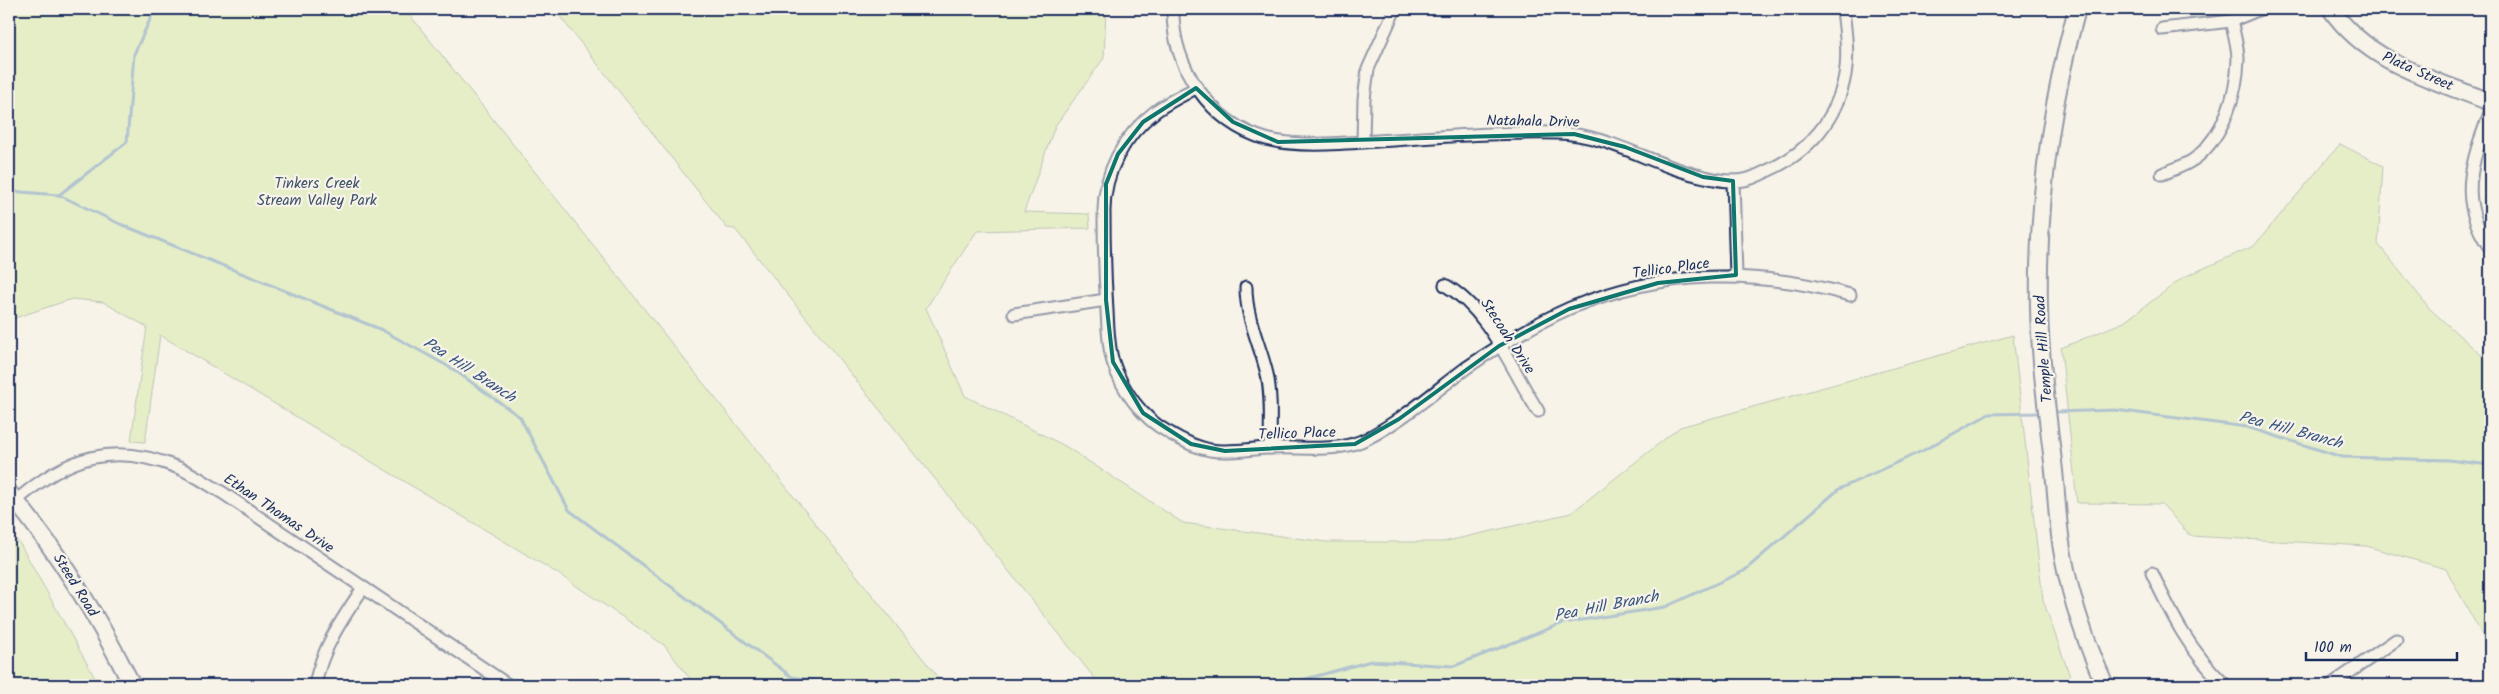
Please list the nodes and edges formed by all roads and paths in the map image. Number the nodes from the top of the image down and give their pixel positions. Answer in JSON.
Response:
{"nodes":[{"id":1,"x":1173,"y":9,"type":"edge"},
{"id":2,"x":1395,"y":9,"type":"edge"},
{"id":3,"x":1843,"y":9,"type":"edge"},
{"id":4,"x":2077,"y":9,"type":"edge"},
{"id":5,"x":2260,"y":9,"type":"edge"},
{"id":6,"x":2331,"y":9,"type":"edge"},
{"id":7,"x":2231,"y":21,"type":"junction"},
{"id":8,"x":2162,"y":29,"type":"dead end"},
{"id":9,"x":1196,"y":88,"type":"junction"},
{"id":10,"x":2490,"y":102,"type":"edge"},
{"id":11,"x":2490,"y":113,"type":"edge"},
{"id":12,"x":1363,"y":142,"type":"junction"},
{"id":13,"x":2162,"y":174,"type":"dead end"},
{"id":14,"x":1733,"y":181,"type":"junction"},
{"id":15,"x":2490,"y":248,"type":"edge"},
{"id":16,"x":1736,"y":276,"type":"junction"},
{"id":17,"x":1445,"y":285,"type":"dead end"},
{"id":18,"x":1246,"y":287,"type":"dead end"},
{"id":19,"x":1850,"y":296,"type":"dead end"},
{"id":20,"x":1106,"y":300,"type":"junction"},
{"id":21,"x":1014,"y":314,"type":"dead end"},
{"id":22,"x":1499,"y":346,"type":"junction"},
{"id":23,"x":1538,"y":411,"type":"dead end"},
{"id":24,"x":1270,"y":448,"type":"junction"},
{"id":25,"x":12,"y":497,"type":"edge"},
{"id":26,"x":2152,"y":573,"type":"dead end"},
{"id":27,"x":363,"y":588,"type":"junction"},
{"id":28,"x":2396,"y":640,"type":"dead end"},
{"id":29,"x":132,"y":685,"type":"edge"},
{"id":30,"x":315,"y":685,"type":"edge"},
{"id":31,"x":508,"y":685,"type":"edge"},
{"id":32,"x":2105,"y":685,"type":"edge"},
{"id":33,"x":2225,"y":685,"type":"edge"},
{"id":34,"x":2331,"y":685,"type":"edge"}],
"edges":[{"from":1,"to":9,"type":"street","name":"Natahala Drive"},
{"from":2,"to":12,"type":"street"},
{"from":3,"to":14,"type":"street","name":"Natahala Drive"},
{"from":4,"to":32,"type":"main road","name":"Temple Hill Road"},
{"from":5,"to":7,"type":"street"},
{"from":6,"to":10,"type":"main road","name":"Plata Street"},
{"from":7,"to":8,"type":"street"},
{"from":7,"to":13,"type":"street"},
{"from":9,"to":12,"type":"street","name":"Natahala Drive"},
{"from":9,"to":20,"type":"street","name":"Tellico Place"},
{"from":11,"to":15,"type":"street"},
{"from":12,"to":14,"type":"street","name":"Natahala Drive"},
{"from":14,"to":16,"type":"street"},
{"from":16,"to":19,"type":"street","name":"Tellico Place"},
{"from":16,"to":22,"type":"street","name":"Tellico Place"},
{"from":17,"to":22,"type":"street","name":"Stecoah Drive"},
{"from":18,"to":24,"type":"street"},
{"from":20,"to":21,"type":"street"},
{"from":20,"to":24,"type":"street","name":"Tellico Place"},
{"from":22,"to":23,"type":"street","name":"Stecoah Drive"},
{"from":22,"to":24,"type":"street","name":"Tellico Place"},
{"from":25,"to":27,"type":"street","name":"Ethan Thomas Drive"},
{"from":25,"to":29,"type":"main road","name":"Steed Road"},
{"from":26,"to":33,"type":"street"},
{"from":27,"to":30,"type":"street"},
{"from":27,"to":31,"type":"street","name":"Ethan Thomas Drive"},
{"from":28,"to":34,"type":"street"}]}
